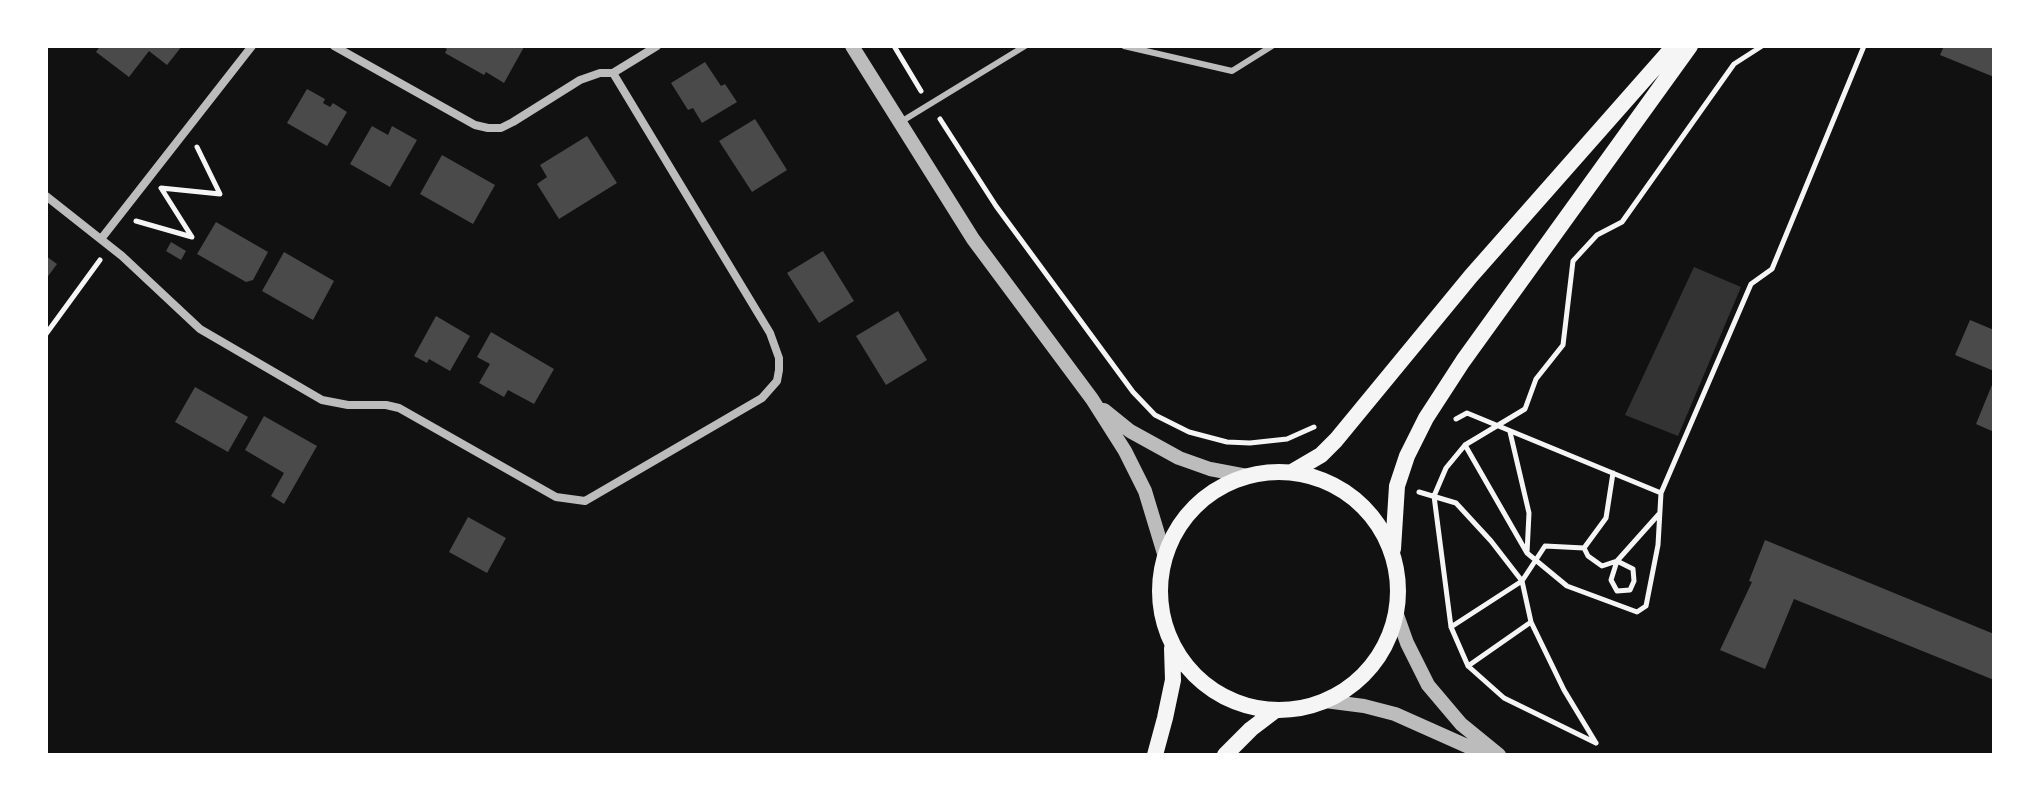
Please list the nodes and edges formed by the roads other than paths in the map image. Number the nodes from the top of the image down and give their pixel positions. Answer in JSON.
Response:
{"nodes":[{"id":1,"x":252,"y":46,"type":"edge"},
{"id":2,"x":334,"y":46,"type":"edge"},
{"id":3,"x":657,"y":46,"type":"edge"},
{"id":4,"x":852,"y":46,"type":"edge"},
{"id":5,"x":1025,"y":46,"type":"edge"},
{"id":6,"x":1124,"y":46,"type":"edge"},
{"id":7,"x":1272,"y":46,"type":"edge"},
{"id":8,"x":1674,"y":46,"type":"edge"},
{"id":9,"x":1690,"y":46,"type":"edge"},
{"id":10,"x":613,"y":73,"type":"junction"},
{"id":11,"x":899,"y":123,"type":"junction"},
{"id":12,"x":46,"y":196,"type":"edge"},
{"id":13,"x":101,"y":239,"type":"junction"},
{"id":14,"x":1092,"y":399,"type":"junction"},
{"id":15,"x":1292,"y":472,"type":"junction"},
{"id":16,"x":1247,"y":476,"type":"junction"},
{"id":17,"x":1165,"y":557,"type":"junction"},
{"id":18,"x":1394,"y":559,"type":"junction"},
{"id":19,"x":1396,"y":612,"type":"junction"},
{"id":20,"x":1172,"y":642,"type":"junction"},
{"id":21,"x":1325,"y":701,"type":"junction"},
{"id":22,"x":1276,"y":710,"type":"junction"},
{"id":23,"x":1155,"y":755,"type":"edge"},
{"id":24,"x":1225,"y":755,"type":"edge"},
{"id":25,"x":1487,"y":755,"type":"edge"},
{"id":26,"x":1499,"y":755,"type":"edge"}],
"edges":[{"from":1,"to":13,"type":"street"},
{"from":2,"to":10,"type":"street"},
{"from":3,"to":10,"type":"street"},
{"from":4,"to":11,"type":"street"},
{"from":5,"to":11,"type":"lane"},
{"from":6,"to":7,"type":"lane"},
{"from":8,"to":15,"type":"main road"},
{"from":9,"to":18,"type":"main road"},
{"from":10,"to":13,"type":"street"},
{"from":11,"to":14,"type":"street"},
{"from":12,"to":13,"type":"street"},
{"from":14,"to":16,"type":"street"},
{"from":14,"to":17,"type":"street"},
{"from":15,"to":16,"type":"main road"},
{"from":15,"to":18,"type":"main road"},
{"from":16,"to":17,"type":"main road"},
{"from":17,"to":20,"type":"main road"},
{"from":18,"to":19,"type":"main road"},
{"from":19,"to":21,"type":"main road"},
{"from":19,"to":26,"type":"street"},
{"from":20,"to":22,"type":"main road"},
{"from":20,"to":23,"type":"main road"},
{"from":21,"to":22,"type":"main road"},
{"from":21,"to":25,"type":"street"},
{"from":22,"to":24,"type":"main road"}]}
